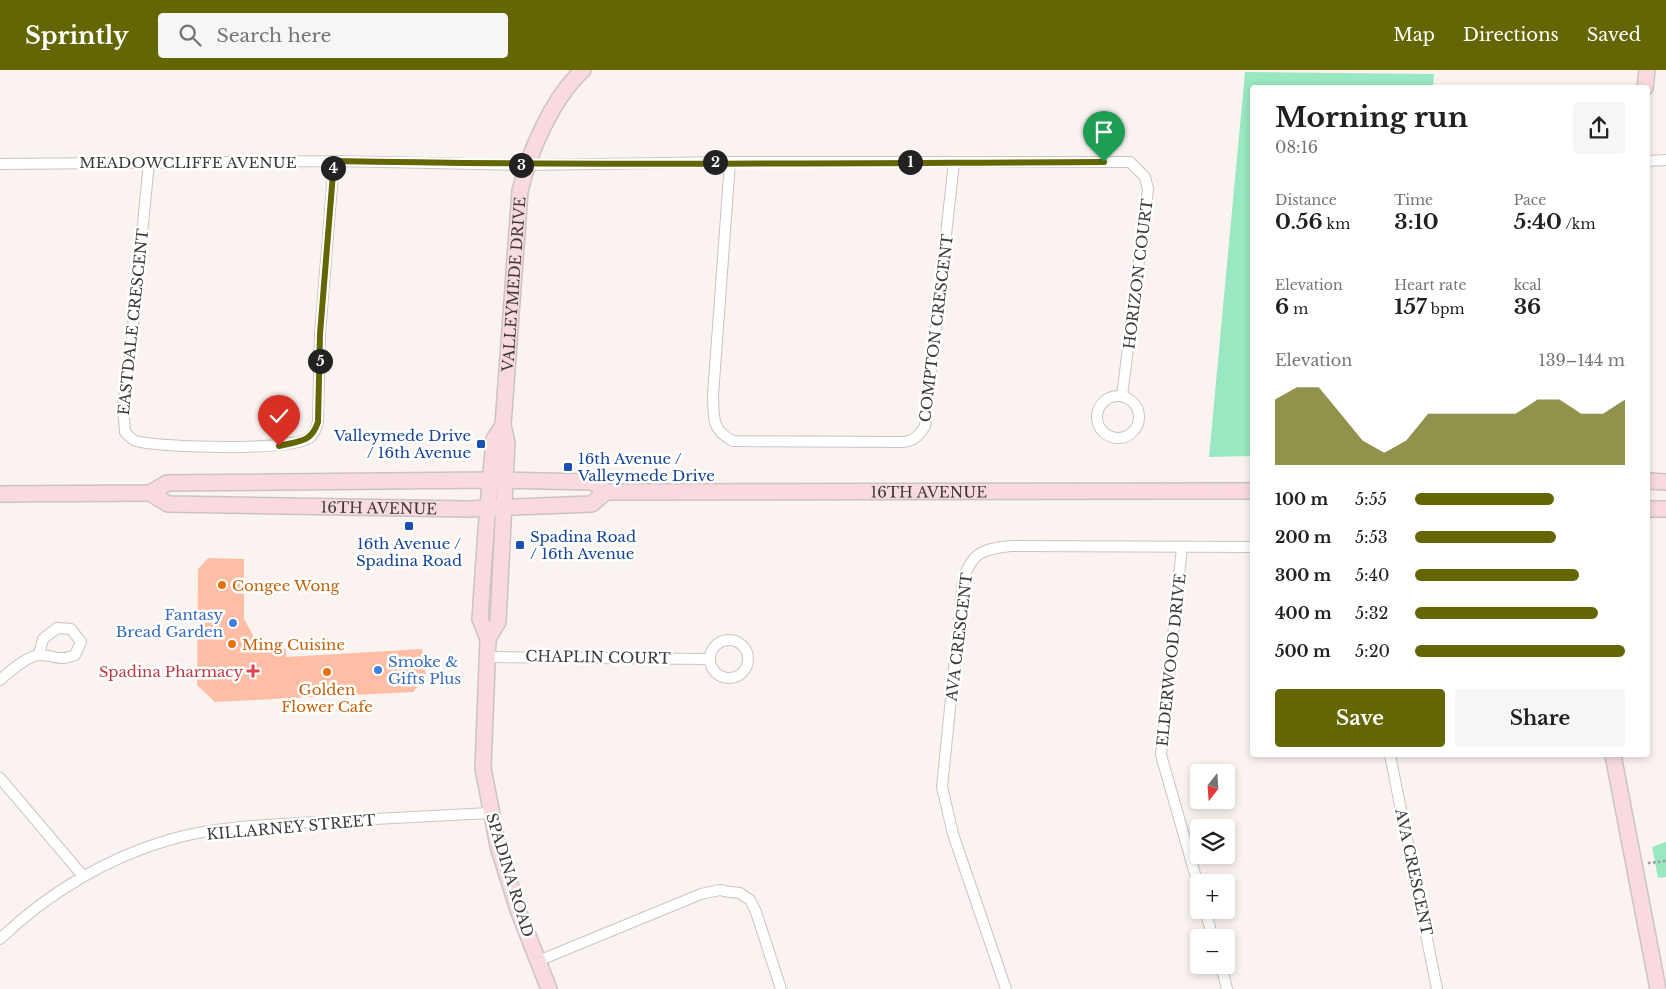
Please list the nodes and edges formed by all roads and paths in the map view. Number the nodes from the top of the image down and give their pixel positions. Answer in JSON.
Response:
{"nodes":[{"id":1,"x":583,"y":70,"type":"edge"},
{"id":2,"x":1647,"y":70,"type":"edge"},
{"id":3,"x":1645,"y":85,"type":"edge"},
{"id":4,"x":1666,"y":160,"type":"edge"},
{"id":5,"x":334,"y":161,"type":"junction"},
{"id":6,"x":1650,"y":161,"type":"edge"},
{"id":7,"x":149,"y":162,"type":"junction"},
{"id":8,"x":730,"y":162,"type":"junction"},
{"id":9,"x":954,"y":162,"type":"junction"},
{"id":10,"x":0,"y":164,"type":"edge"},
{"id":11,"x":526,"y":165,"type":"junction"},
{"id":12,"x":1122,"y":396,"type":"junction"},
{"id":13,"x":503,"y":425,"type":"junction"},
{"id":14,"x":490,"y":480,"type":"junction"},
{"id":15,"x":506,"y":481,"type":"junction"},
{"id":16,"x":1650,"y":481,"type":"edge"},
{"id":17,"x":1666,"y":482,"type":"edge"},
{"id":18,"x":1250,"y":491,"type":"edge"},
{"id":19,"x":606,"y":492,"type":"junction"},
{"id":20,"x":150,"y":493,"type":"junction"},
{"id":21,"x":0,"y":494,"type":"edge"},
{"id":22,"x":504,"y":507,"type":"junction"},
{"id":23,"x":488,"y":508,"type":"junction"},
{"id":24,"x":1650,"y":509,"type":"edge"},
{"id":25,"x":1666,"y":509,"type":"edge"},
{"id":26,"x":1182,"y":547,"type":"junction"},
{"id":27,"x":1250,"y":547,"type":"edge"},
{"id":28,"x":488,"y":639,"type":"junction"},
{"id":29,"x":39,"y":654,"type":"dead end"},
{"id":30,"x":486,"y":656,"type":"junction"},
{"id":31,"x":710,"y":659,"type":"dead end"},
{"id":32,"x":0,"y":680,"type":"edge"},
{"id":33,"x":1390,"y":757,"type":"edge"},
{"id":34,"x":1613,"y":757,"type":"edge"},
{"id":35,"x":0,"y":778,"type":"edge"},
{"id":36,"x":490,"y":813,"type":"junction"},
{"id":37,"x":1195,"y":874,"type":"edge"},
{"id":38,"x":84,"y":876,"type":"junction"},
{"id":39,"x":0,"y":939,"type":"edge"},
{"id":40,"x":538,"y":961,"type":"junction"},
{"id":41,"x":1223,"y":974,"type":"edge"},
{"id":42,"x":548,"y":989,"type":"edge"},
{"id":43,"x":781,"y":989,"type":"edge"},
{"id":44,"x":1006,"y":989,"type":"edge"},
{"id":45,"x":1227,"y":989,"type":"edge"},
{"id":46,"x":1437,"y":989,"type":"edge"},
{"id":47,"x":1658,"y":989,"type":"edge"}],
"edges":[{"from":1,"to":11,"type":"main road","name":"VALLEYMEDE DRIVE"},
{"from":2,"to":3,"type":"main road"},
{"from":4,"to":6,"type":"street"},
{"from":5,"to":7,"type":"street","name":"MEADOWCLIFFE AVENUE"},
{"from":5,"to":7,"type":"street","name":"EASTDALE CRESCENT"},
{"from":5,"to":11,"type":"street","name":"MEADOWCLIFFE AVENUE"},
{"from":7,"to":10,"type":"street","name":"MEADOWCLIFFE AVENUE"},
{"from":8,"to":9,"type":"street","name":"HORIZON COURT"},
{"from":8,"to":9,"type":"street","name":"COMPTON CRESCENT"},
{"from":8,"to":11,"type":"street","name":"HORIZON COURT"},
{"from":9,"to":12,"type":"street","name":"HORIZON COURT"},
{"from":11,"to":13,"type":"main road","name":"VALLEYMEDE DRIVE"},
{"from":12,"to":12,"type":"street"},
{"from":13,"to":14,"type":"main road","name":"VALLEYMEDE DRIVE"},
{"from":13,"to":15,"type":"main road","name":"VALLEYMEDE DRIVE"},
{"from":14,"to":15,"type":"main road","name":"16TH AVENUE"},
{"from":14,"to":20,"type":"main road","name":"16TH AVENUE"},
{"from":14,"to":23,"type":"main road","name":"SPADINA ROAD"},
{"from":15,"to":19,"type":"main road","name":"16TH AVENUE"},
{"from":15,"to":22,"type":"main road","name":"SPADINA ROAD"},
{"from":16,"to":17,"type":"main road"},
{"from":18,"to":19,"type":"main road","name":"16TH AVENUE"},
{"from":19,"to":22,"type":"main road","name":"16TH AVENUE"},
{"from":20,"to":21,"type":"main road","name":"16TH AVENUE"},
{"from":20,"to":23,"type":"main road","name":"16TH AVENUE"},
{"from":22,"to":23,"type":"main road","name":"16TH AVENUE"},
{"from":22,"to":28,"type":"main road","name":"SPADINA ROAD"},
{"from":23,"to":28,"type":"main road","name":"SPADINA ROAD"},
{"from":24,"to":25,"type":"main road"},
{"from":26,"to":27,"type":"street","name":"AVA CRESCENT"},
{"from":26,"to":37,"type":"street","name":"ELDERWOOD DRIVE"},
{"from":26,"to":44,"type":"street","name":"AVA CRESCENT"},
{"from":28,"to":30,"type":"main road","name":"SPADINA ROAD"},
{"from":29,"to":32,"type":"street"},
{"from":30,"to":31,"type":"street","name":"CHAPLIN COURT"},
{"from":30,"to":36,"type":"main road","name":"SPADINA ROAD"},
{"from":33,"to":46,"type":"street","name":"AVA CRESCENT"},
{"from":34,"to":47,"type":"main road"},
{"from":35,"to":38,"type":"street"},
{"from":36,"to":38,"type":"street","name":"KILLARNEY STREET"},
{"from":36,"to":40,"type":"main road","name":"SPADINA ROAD"},
{"from":38,"to":39,"type":"street","name":"KILLARNEY STREET"},
{"from":40,"to":42,"type":"main road","name":"SPADINA ROAD"},
{"from":40,"to":43,"type":"street"},
{"from":41,"to":45,"type":"street"}]}
